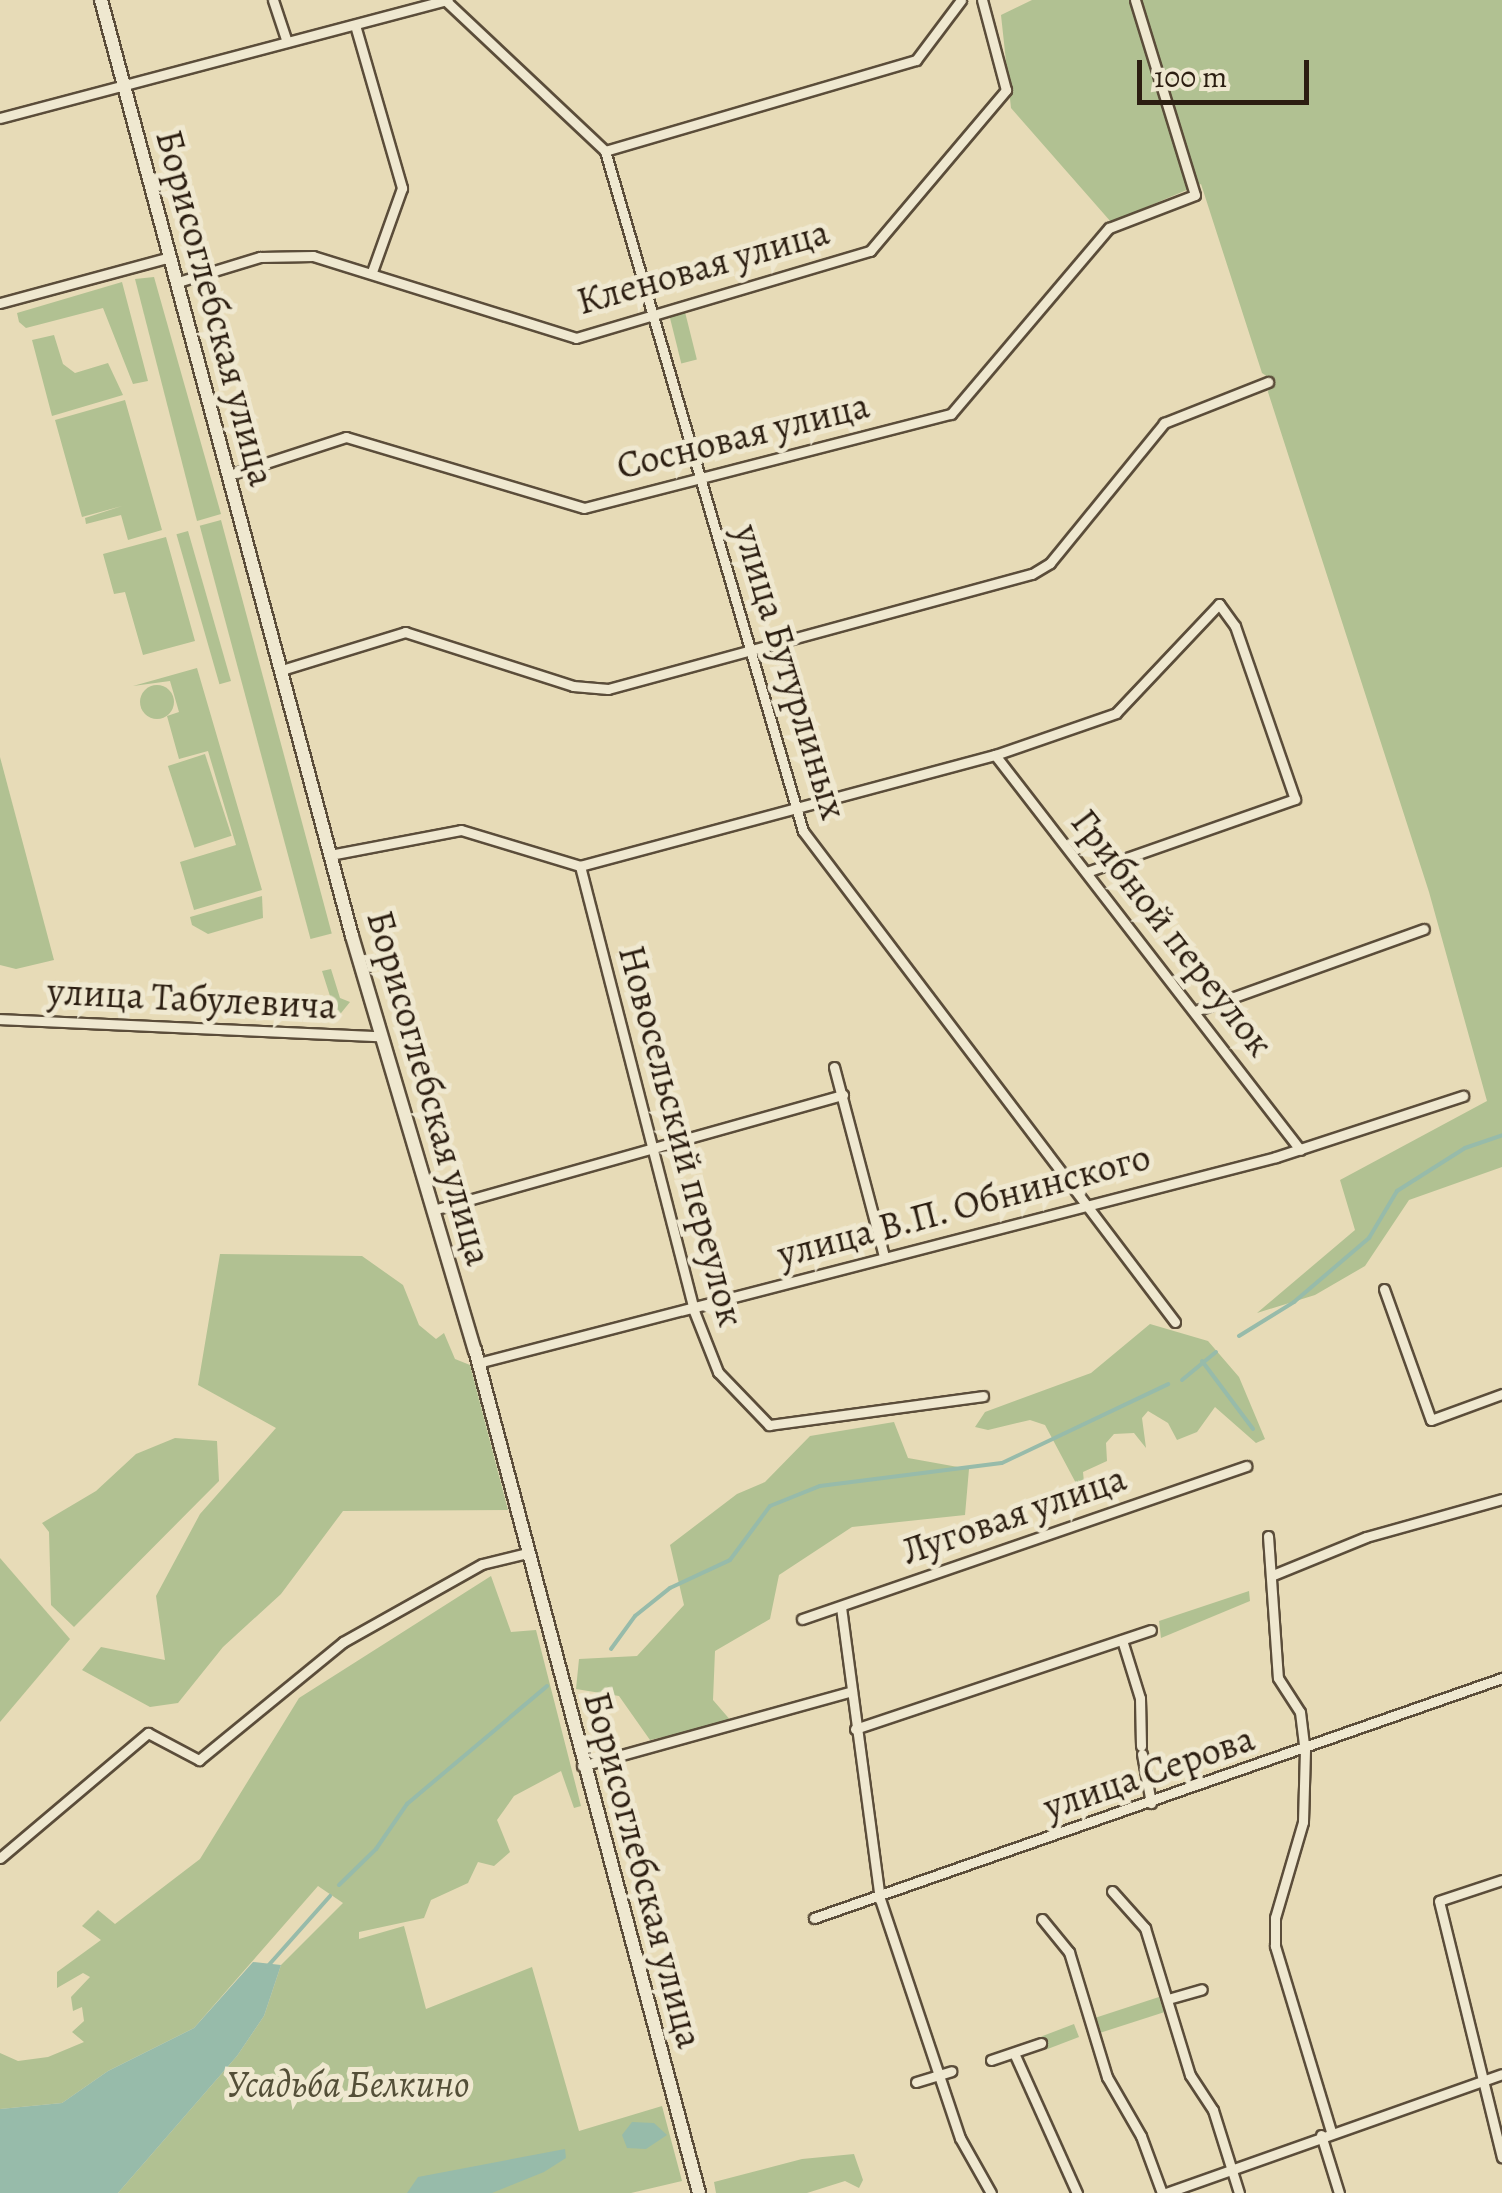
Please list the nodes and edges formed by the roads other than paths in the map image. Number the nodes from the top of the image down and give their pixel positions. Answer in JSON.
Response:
{"nodes":[{"id":1,"x":101,"y":0,"type":"edge"},
{"id":2,"x":273,"y":0,"type":"edge"},
{"id":3,"x":447,"y":0,"type":"edge"},
{"id":4,"x":961,"y":0,"type":"edge"},
{"id":5,"x":982,"y":0,"type":"edge"},
{"id":6,"x":1135,"y":0,"type":"edge"},
{"id":7,"x":354,"y":25,"type":"junction"},
{"id":8,"x":287,"y":42,"type":"junction"},
{"id":9,"x":124,"y":86,"type":"junction"},
{"id":10,"x":0,"y":118,"type":"edge"},
{"id":11,"x":604,"y":152,"type":"junction"},
{"id":12,"x":170,"y":257,"type":"junction"},
{"id":13,"x":372,"y":272,"type":"junction"},
{"id":14,"x":178,"y":282,"type":"junction"},
{"id":15,"x":0,"y":302,"type":"edge"},
{"id":16,"x":652,"y":317,"type":"junction"},
{"id":17,"x":1268,"y":382,"type":"dead end"},
{"id":18,"x":228,"y":476,"type":"junction"},
{"id":19,"x":697,"y":476,"type":"junction"},
{"id":20,"x":751,"y":650,"type":"junction"},
{"id":21,"x":284,"y":669,"type":"junction"},
{"id":22,"x":995,"y":754,"type":"junction"},
{"id":23,"x":792,"y":806,"type":"junction"},
{"id":24,"x":330,"y":855,"type":"junction"},
{"id":25,"x":580,"y":866,"type":"junction"},
{"id":26,"x":1087,"y":872,"type":"junction"},
{"id":27,"x":1424,"y":929,"type":"dead end"},
{"id":28,"x":1196,"y":1010,"type":"junction"},
{"id":29,"x":0,"y":1019,"type":"edge"},
{"id":30,"x":380,"y":1036,"type":"junction"},
{"id":31,"x":834,"y":1067,"type":"dead end"},
{"id":32,"x":843,"y":1096,"type":"junction"},
{"id":33,"x":1463,"y":1096,"type":"dead end"},
{"id":34,"x":652,"y":1149,"type":"junction"},
{"id":35,"x":1300,"y":1150,"type":"junction"},
{"id":36,"x":1085,"y":1204,"type":"junction"},
{"id":37,"x":433,"y":1210,"type":"junction"},
{"id":38,"x":884,"y":1256,"type":"junction"},
{"id":39,"x":1384,"y":1289,"type":"dead end"},
{"id":40,"x":694,"y":1311,"type":"junction"},
{"id":41,"x":1175,"y":1322,"type":"dead end"},
{"id":42,"x":478,"y":1363,"type":"junction"},
{"id":43,"x":1502,"y":1394,"type":"edge"},
{"id":44,"x":983,"y":1396,"type":"dead end"},
{"id":45,"x":1246,"y":1466,"type":"dead end"},
{"id":46,"x":1502,"y":1499,"type":"edge"},
{"id":47,"x":1268,"y":1536,"type":"dead end"},
{"id":48,"x":527,"y":1553,"type":"junction"},
{"id":49,"x":1274,"y":1576,"type":"junction"},
{"id":50,"x":842,"y":1607,"type":"junction"},
{"id":51,"x":802,"y":1619,"type":"dead end"},
{"id":52,"x":1152,"y":1630,"type":"dead end"},
{"id":53,"x":1122,"y":1640,"type":"junction"},
{"id":54,"x":1502,"y":1678,"type":"edge"},
{"id":55,"x":852,"y":1691,"type":"junction"},
{"id":56,"x":855,"y":1729,"type":"junction"},
{"id":57,"x":1305,"y":1750,"type":"junction"},
{"id":58,"x":582,"y":1766,"type":"junction"},
{"id":59,"x":1151,"y":1803,"type":"junction"},
{"id":60,"x":0,"y":1858,"type":"edge"},
{"id":61,"x":1502,"y":1880,"type":"edge"},
{"id":62,"x":1112,"y":1891,"type":"dead end"},
{"id":63,"x":880,"y":1900,"type":"junction"},
{"id":64,"x":814,"y":1918,"type":"dead end"},
{"id":65,"x":1042,"y":1919,"type":"dead end"},
{"id":66,"x":1202,"y":1990,"type":"dead end"},
{"id":67,"x":1168,"y":1999,"type":"junction"},
{"id":68,"x":1091,"y":2027,"type":"junction"},
{"id":69,"x":1078,"y":2032,"type":"dead end"},
{"id":70,"x":1042,"y":2043,"type":"dead end"},
{"id":71,"x":1014,"y":2053,"type":"junction"},
{"id":72,"x":991,"y":2060,"type":"dead end"},
{"id":73,"x":951,"y":2071,"type":"dead end"},
{"id":74,"x":1502,"y":2074,"type":"edge"},
{"id":75,"x":937,"y":2076,"type":"junction"},
{"id":76,"x":1484,"y":2080,"type":"junction"},
{"id":77,"x":916,"y":2082,"type":"dead end"},
{"id":78,"x":1326,"y":2133,"type":"junction"},
{"id":79,"x":1502,"y":2158,"type":"edge"},
{"id":80,"x":1232,"y":2170,"type":"junction"},
{"id":81,"x":700,"y":2193,"type":"edge"},
{"id":82,"x":991,"y":2193,"type":"edge"},
{"id":83,"x":1077,"y":2193,"type":"edge"},
{"id":84,"x":1164,"y":2193,"type":"edge"},
{"id":85,"x":1238,"y":2193,"type":"edge"},
{"id":86,"x":1339,"y":2193,"type":"edge"}],
"edges":[{"from":1,"to":9,"type":"street","name":"Борисоглебская улица"},
{"from":2,"to":8,"type":"street"},
{"from":3,"to":7,"type":"street"},
{"from":3,"to":11,"type":"street"},
{"from":4,"to":11,"type":"street"},
{"from":5,"to":16,"type":"street","name":"Кленовая улица"},
{"from":6,"to":19,"type":"street","name":"Сосновая улица"},
{"from":7,"to":8,"type":"street"},
{"from":7,"to":13,"type":"street"},
{"from":8,"to":9,"type":"street"},
{"from":9,"to":10,"type":"street"},
{"from":9,"to":12,"type":"street","name":"Борисоглебская улица"},
{"from":11,"to":16,"type":"street","name":"улица Бутурлиных"},
{"from":12,"to":14,"type":"street","name":"Борисоглебская улица"},
{"from":12,"to":15,"type":"street"},
{"from":13,"to":14,"type":"street","name":"Кленовая улица"},
{"from":13,"to":16,"type":"street","name":"Кленовая улица"},
{"from":14,"to":18,"type":"street","name":"Борисоглебская улица"},
{"from":16,"to":19,"type":"street","name":"улица Бутурлиных"},
{"from":17,"to":20,"type":"street"},
{"from":18,"to":19,"type":"street","name":"Сосновая улица"},
{"from":18,"to":21,"type":"street","name":"Борисоглебская улица"},
{"from":19,"to":20,"type":"street","name":"улица Бутурлиных"},
{"from":20,"to":21,"type":"street"},
{"from":20,"to":23,"type":"street","name":"улица Бутурлиных"},
{"from":21,"to":24,"type":"street","name":"Борисоглебская улица"},
{"from":22,"to":23,"type":"street"},
{"from":22,"to":26,"type":"street","name":"Грибной переулок"},
{"from":22,"to":26,"type":"street"},
{"from":23,"to":25,"type":"street"},
{"from":23,"to":36,"type":"street","name":"улица Бутурлиных"},
{"from":24,"to":25,"type":"street"},
{"from":24,"to":30,"type":"street","name":"Борисоглебская улица"},
{"from":25,"to":34,"type":"street","name":"Новосельский переулок"},
{"from":26,"to":28,"type":"street","name":"Грибной переулок"},
{"from":27,"to":28,"type":"street"},
{"from":28,"to":35,"type":"street","name":"Грибной переулок"},
{"from":29,"to":30,"type":"street","name":"улица Табулевича"},
{"from":30,"to":37,"type":"street","name":"Борисоглебская улица"},
{"from":31,"to":32,"type":"street"},
{"from":32,"to":34,"type":"street"},
{"from":32,"to":38,"type":"street"},
{"from":33,"to":35,"type":"street","name":"улица В.П. Обнинского"},
{"from":34,"to":37,"type":"street"},
{"from":34,"to":40,"type":"street","name":"Новосельский переулок"},
{"from":35,"to":36,"type":"street","name":"улица В.П. Обнинского"},
{"from":36,"to":38,"type":"street","name":"улица В.П. Обнинского"},
{"from":36,"to":41,"type":"street","name":"улица Бутурлиных"},
{"from":37,"to":42,"type":"street","name":"Борисоглебская улица"},
{"from":38,"to":40,"type":"street","name":"улица В.П. Обнинского"},
{"from":39,"to":43,"type":"street"},
{"from":40,"to":42,"type":"street","name":"улица В.П. Обнинского"},
{"from":40,"to":44,"type":"street","name":"Новосельский переулок"},
{"from":42,"to":48,"type":"street","name":"Борисоглебская улица"},
{"from":45,"to":50,"type":"street","name":"Луговая улица"},
{"from":46,"to":49,"type":"street"},
{"from":47,"to":49,"type":"street"},
{"from":48,"to":58,"type":"street","name":"Борисоглебская улица"},
{"from":48,"to":60,"type":"street"},
{"from":49,"to":57,"type":"street"},
{"from":50,"to":51,"type":"street","name":"Луговая улица"},
{"from":50,"to":55,"type":"street"},
{"from":52,"to":53,"type":"street"},
{"from":53,"to":56,"type":"street"},
{"from":53,"to":59,"type":"street"},
{"from":54,"to":57,"type":"street","name":"улица Серова"},
{"from":55,"to":56,"type":"street"},
{"from":55,"to":58,"type":"street"},
{"from":56,"to":63,"type":"street"},
{"from":57,"to":59,"type":"street","name":"улица Серова"},
{"from":57,"to":78,"type":"street"},
{"from":58,"to":81,"type":"street","name":"Борисоглебская улица"},
{"from":59,"to":63,"type":"street","name":"улица Серова"},
{"from":61,"to":76,"type":"street"},
{"from":62,"to":67,"type":"street"},
{"from":63,"to":64,"type":"street","name":"улица Серова"},
{"from":63,"to":75,"type":"street"},
{"from":65,"to":68,"type":"street"},
{"from":66,"to":67,"type":"street"},
{"from":67,"to":80,"type":"street"},
{"from":68,"to":69,"type":"street"},
{"from":68,"to":84,"type":"street"},
{"from":70,"to":71,"type":"street"},
{"from":71,"to":72,"type":"street"},
{"from":71,"to":83,"type":"street"},
{"from":73,"to":75,"type":"street"},
{"from":74,"to":76,"type":"street"},
{"from":75,"to":77,"type":"street"},
{"from":75,"to":82,"type":"street"},
{"from":76,"to":78,"type":"street"},
{"from":76,"to":79,"type":"street"},
{"from":78,"to":80,"type":"street"},
{"from":78,"to":86,"type":"street"},
{"from":80,"to":84,"type":"street"},
{"from":80,"to":85,"type":"street"}]}
